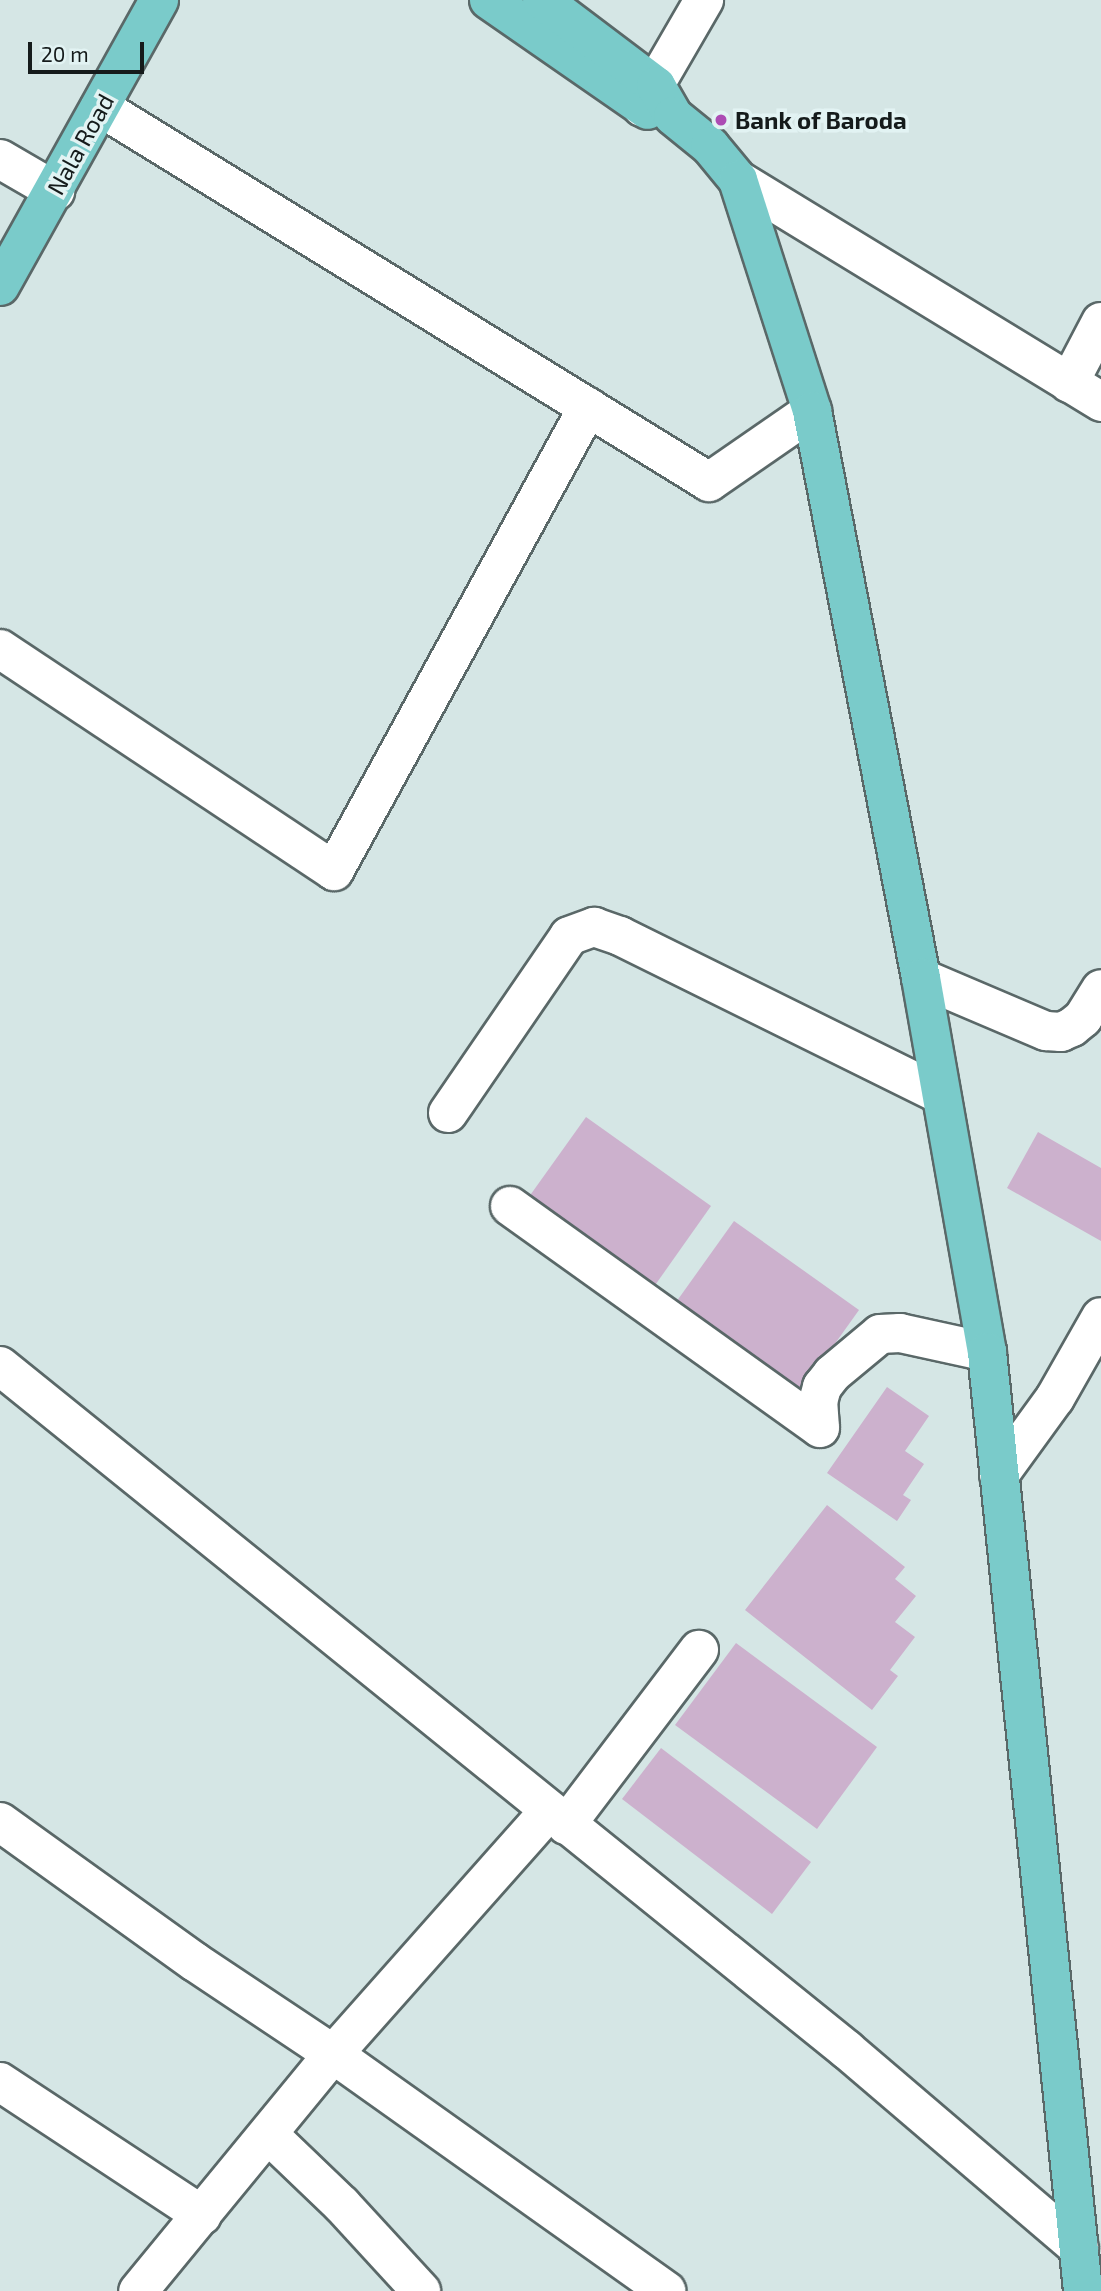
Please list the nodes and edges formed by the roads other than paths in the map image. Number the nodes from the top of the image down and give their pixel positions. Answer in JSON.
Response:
{"nodes":[{"id":1,"x":159,"y":0,"type":"edge"},
{"id":2,"x":489,"y":0,"type":"edge"},
{"id":3,"x":542,"y":0,"type":"edge"},
{"id":4,"x":704,"y":0,"type":"edge"},
{"id":5,"x":657,"y":103,"type":"junction"},
{"id":6,"x":100,"y":107,"type":"junction"},
{"id":7,"x":0,"y":159,"type":"edge"},
{"id":8,"x":738,"y":180,"type":"junction"},
{"id":9,"x":55,"y":191,"type":"junction"},
{"id":10,"x":0,"y":286,"type":"edge"},
{"id":11,"x":1101,"y":322,"type":"edge"},
{"id":12,"x":1069,"y":383,"type":"junction"},
{"id":13,"x":1101,"y":402,"type":"edge"},
{"id":14,"x":589,"y":408,"type":"junction"},
{"id":15,"x":812,"y":411,"type":"junction"},
{"id":16,"x":0,"y":649,"type":"edge"},
{"id":17,"x":921,"y":978,"type":"junction"},
{"id":18,"x":1101,"y":989,"type":"edge"},
{"id":19,"x":940,"y":1094,"type":"junction"},
{"id":20,"x":448,"y":1113,"type":"dead end"},
{"id":21,"x":510,"y":1206,"type":"dead end"},
{"id":22,"x":1101,"y":1317,"type":"edge"},
{"id":23,"x":987,"y":1352,"type":"junction"},
{"id":24,"x":0,"y":1366,"type":"edge"},
{"id":25,"x":999,"y":1475,"type":"junction"},
{"id":26,"x":699,"y":1650,"type":"dead end"},
{"id":27,"x":557,"y":1818,"type":"junction"},
{"id":28,"x":0,"y":1822,"type":"edge"},
{"id":29,"x":333,"y":2054,"type":"junction"},
{"id":30,"x":0,"y":2082,"type":"edge"},
{"id":31,"x":269,"y":2135,"type":"junction"},
{"id":32,"x":202,"y":2215,"type":"junction"},
{"id":33,"x":1079,"y":2248,"type":"junction"},
{"id":34,"x":138,"y":2291,"type":"edge"},
{"id":35,"x":421,"y":2291,"type":"edge"},
{"id":36,"x":666,"y":2291,"type":"edge"},
{"id":37,"x":1083,"y":2291,"type":"edge"}],
"edges":[{"from":1,"to":6,"type":"main road","name":"Nala Road"},
{"from":2,"to":5,"type":"main road"},
{"from":3,"to":5,"type":"main road"},
{"from":4,"to":5,"type":"street"},
{"from":5,"to":8,"type":"main road"},
{"from":6,"to":9,"type":"main road","name":"Nala Road"},
{"from":6,"to":14,"type":"street"},
{"from":7,"to":9,"type":"street"},
{"from":8,"to":12,"type":"street"},
{"from":8,"to":15,"type":"main road"},
{"from":9,"to":10,"type":"main road","name":"Nala Road"},
{"from":11,"to":12,"type":"street"},
{"from":12,"to":13,"type":"street"},
{"from":14,"to":15,"type":"street"},
{"from":14,"to":16,"type":"street"},
{"from":15,"to":17,"type":"main road"},
{"from":17,"to":18,"type":"street"},
{"from":17,"to":19,"type":"main road"},
{"from":19,"to":20,"type":"street"},
{"from":19,"to":23,"type":"main road"},
{"from":21,"to":23,"type":"street"},
{"from":22,"to":25,"type":"street"},
{"from":23,"to":25,"type":"main road"},
{"from":24,"to":27,"type":"street"},
{"from":25,"to":33,"type":"main road"},
{"from":26,"to":27,"type":"street"},
{"from":27,"to":29,"type":"street"},
{"from":27,"to":33,"type":"street"},
{"from":28,"to":29,"type":"street"},
{"from":29,"to":31,"type":"street"},
{"from":29,"to":36,"type":"street"},
{"from":30,"to":32,"type":"street"},
{"from":31,"to":32,"type":"street"},
{"from":31,"to":35,"type":"street"},
{"from":32,"to":34,"type":"street"},
{"from":33,"to":37,"type":"main road"}]}
